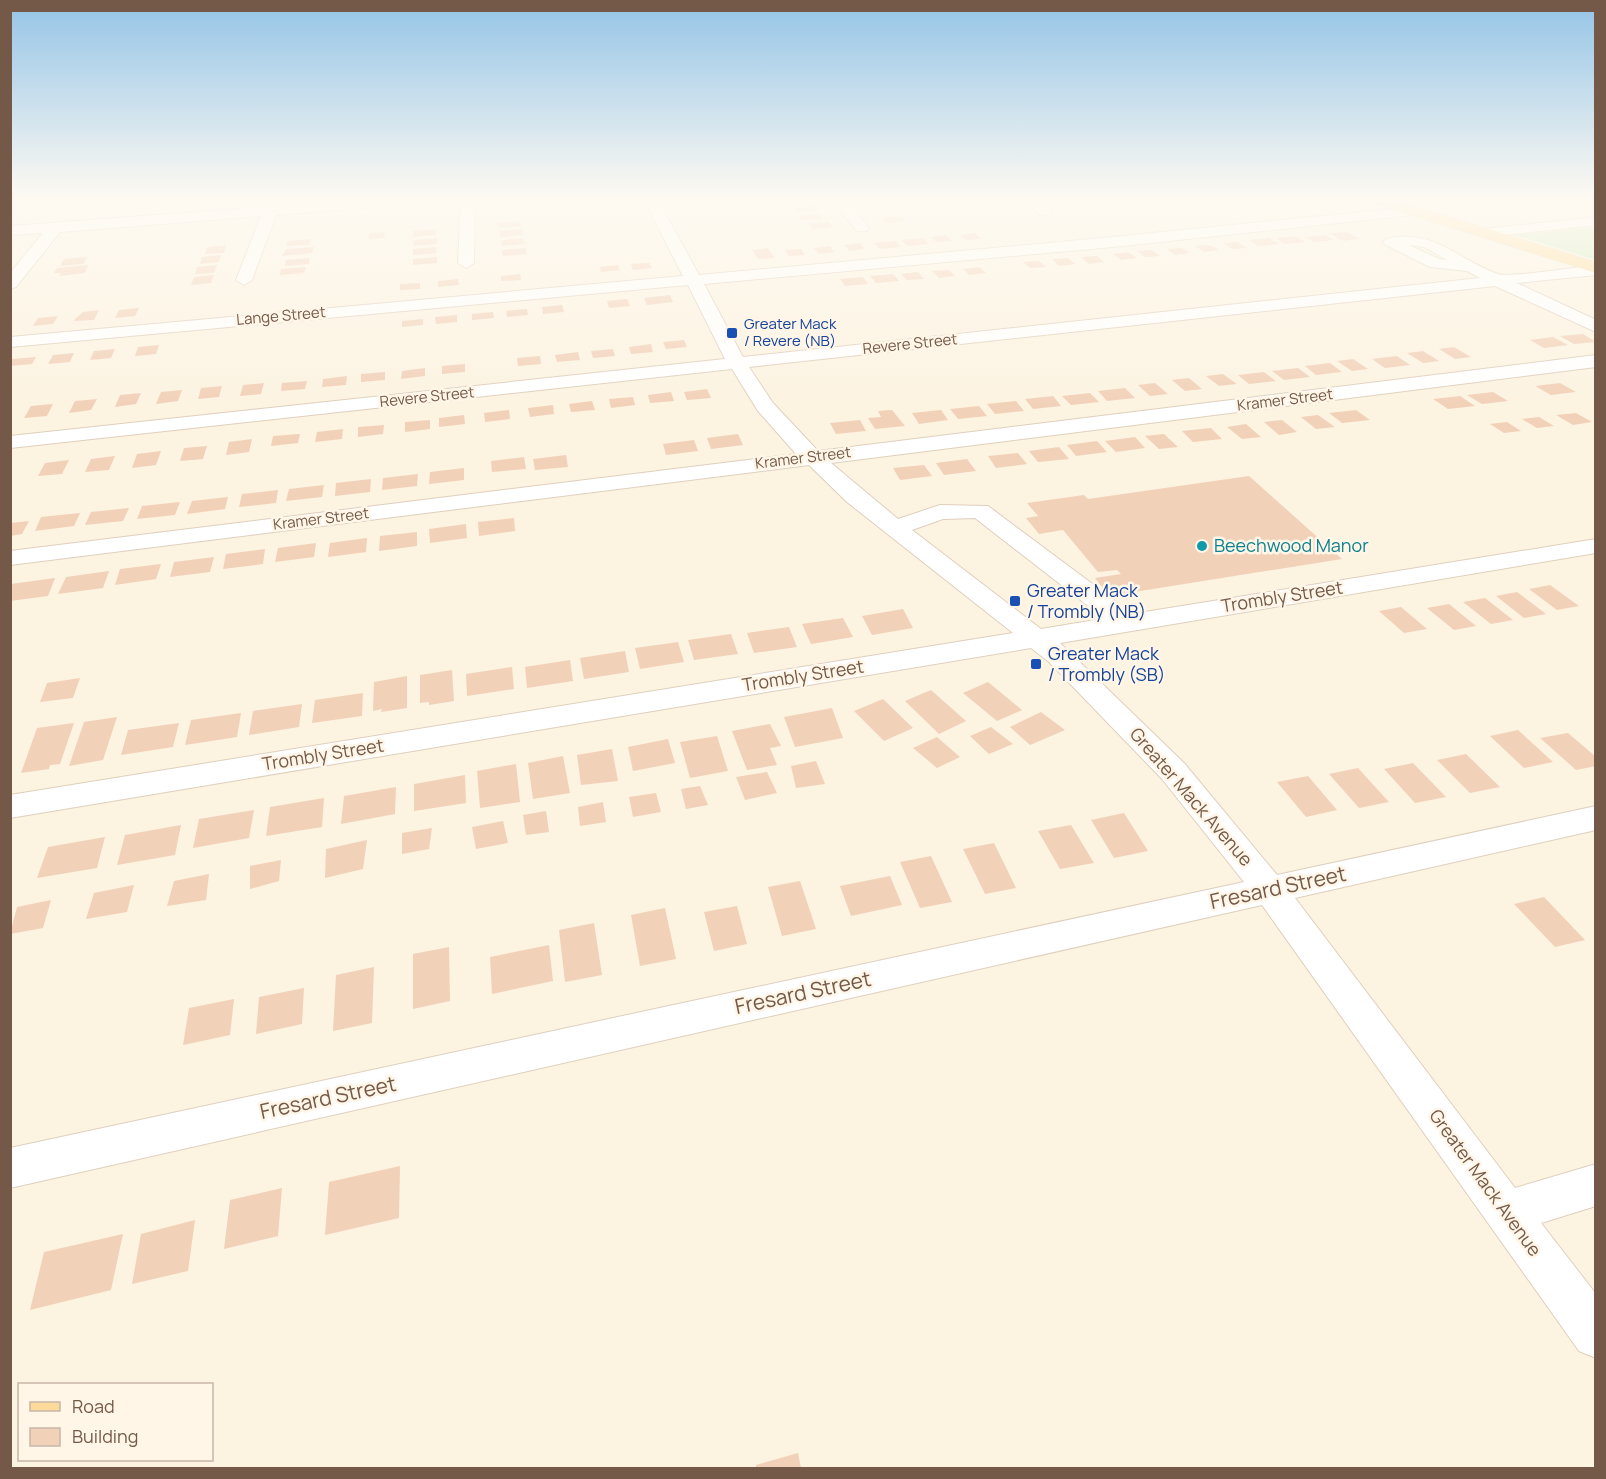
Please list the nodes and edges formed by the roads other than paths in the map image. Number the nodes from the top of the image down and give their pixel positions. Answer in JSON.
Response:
{"nodes":[{"id":1,"x":24,"y":267,"type":"edge"},
{"id":2,"x":249,"y":267,"type":"edge"},
{"id":3,"x":687,"y":267,"type":"edge"},
{"id":4,"x":822,"y":267,"type":"edge"},
{"id":5,"x":1470,"y":267,"type":"edge"},
{"id":6,"x":1596,"y":269,"type":"edge"},
{"id":7,"x":693,"y":278,"type":"junction"},
{"id":8,"x":244,"y":280,"type":"dead end"},
{"id":9,"x":1498,"y":281,"type":"junction"},
{"id":10,"x":10,"y":284,"type":"edge"},
{"id":11,"x":1596,"y":327,"type":"edge"},
{"id":12,"x":10,"y":342,"type":"edge"},
{"id":13,"x":1596,"y":361,"type":"edge"},
{"id":14,"x":737,"y":363,"type":"junction"},
{"id":15,"x":10,"y":442,"type":"edge"},
{"id":16,"x":810,"y":457,"type":"junction"},
{"id":17,"x":894,"y":528,"type":"junction"},
{"id":18,"x":1596,"y":546,"type":"edge"},
{"id":19,"x":10,"y":558,"type":"edge"},
{"id":20,"x":1119,"y":624,"type":"junction"},
{"id":21,"x":1037,"y":639,"type":"junction"},
{"id":22,"x":10,"y":807,"type":"edge"},
{"id":23,"x":1596,"y":818,"type":"edge"},
{"id":24,"x":1270,"y":890,"type":"junction"},
{"id":25,"x":10,"y":1168,"type":"edge"},
{"id":26,"x":1596,"y":1185,"type":"edge"},
{"id":27,"x":1506,"y":1212,"type":"junction"},
{"id":28,"x":1596,"y":1334,"type":"edge"}],
"edges":[{"from":1,"to":10,"type":"street"},
{"from":2,"to":8,"type":"street"},
{"from":3,"to":7,"type":"street","name":"Greater Mack Avenue"},
{"from":4,"to":7,"type":"street","name":"Lange Street"},
{"from":5,"to":9,"type":"street"},
{"from":6,"to":9,"type":"street","name":"Revere Street"},
{"from":7,"to":12,"type":"street","name":"Lange Street"},
{"from":7,"to":14,"type":"street","name":"Greater Mack Avenue"},
{"from":9,"to":11,"type":"street"},
{"from":9,"to":14,"type":"street","name":"Revere Street"},
{"from":13,"to":16,"type":"street","name":"Kramer Street"},
{"from":14,"to":15,"type":"street","name":"Revere Street"},
{"from":14,"to":16,"type":"street","name":"Greater Mack Avenue"},
{"from":16,"to":17,"type":"street","name":"Greater Mack Avenue"},
{"from":16,"to":19,"type":"street","name":"Kramer Street"},
{"from":17,"to":20,"type":"street"},
{"from":17,"to":21,"type":"street","name":"Greater Mack Avenue"},
{"from":18,"to":20,"type":"street","name":"Trombly Street"},
{"from":20,"to":21,"type":"street","name":"Trombly Street"},
{"from":21,"to":22,"type":"street","name":"Trombly Street"},
{"from":21,"to":24,"type":"street","name":"Greater Mack Avenue"},
{"from":23,"to":24,"type":"street","name":"Fresard Street"},
{"from":24,"to":25,"type":"street","name":"Fresard Street"},
{"from":24,"to":27,"type":"street","name":"Greater Mack Avenue"},
{"from":26,"to":27,"type":"street"},
{"from":27,"to":28,"type":"street","name":"Greater Mack Avenue"}]}
